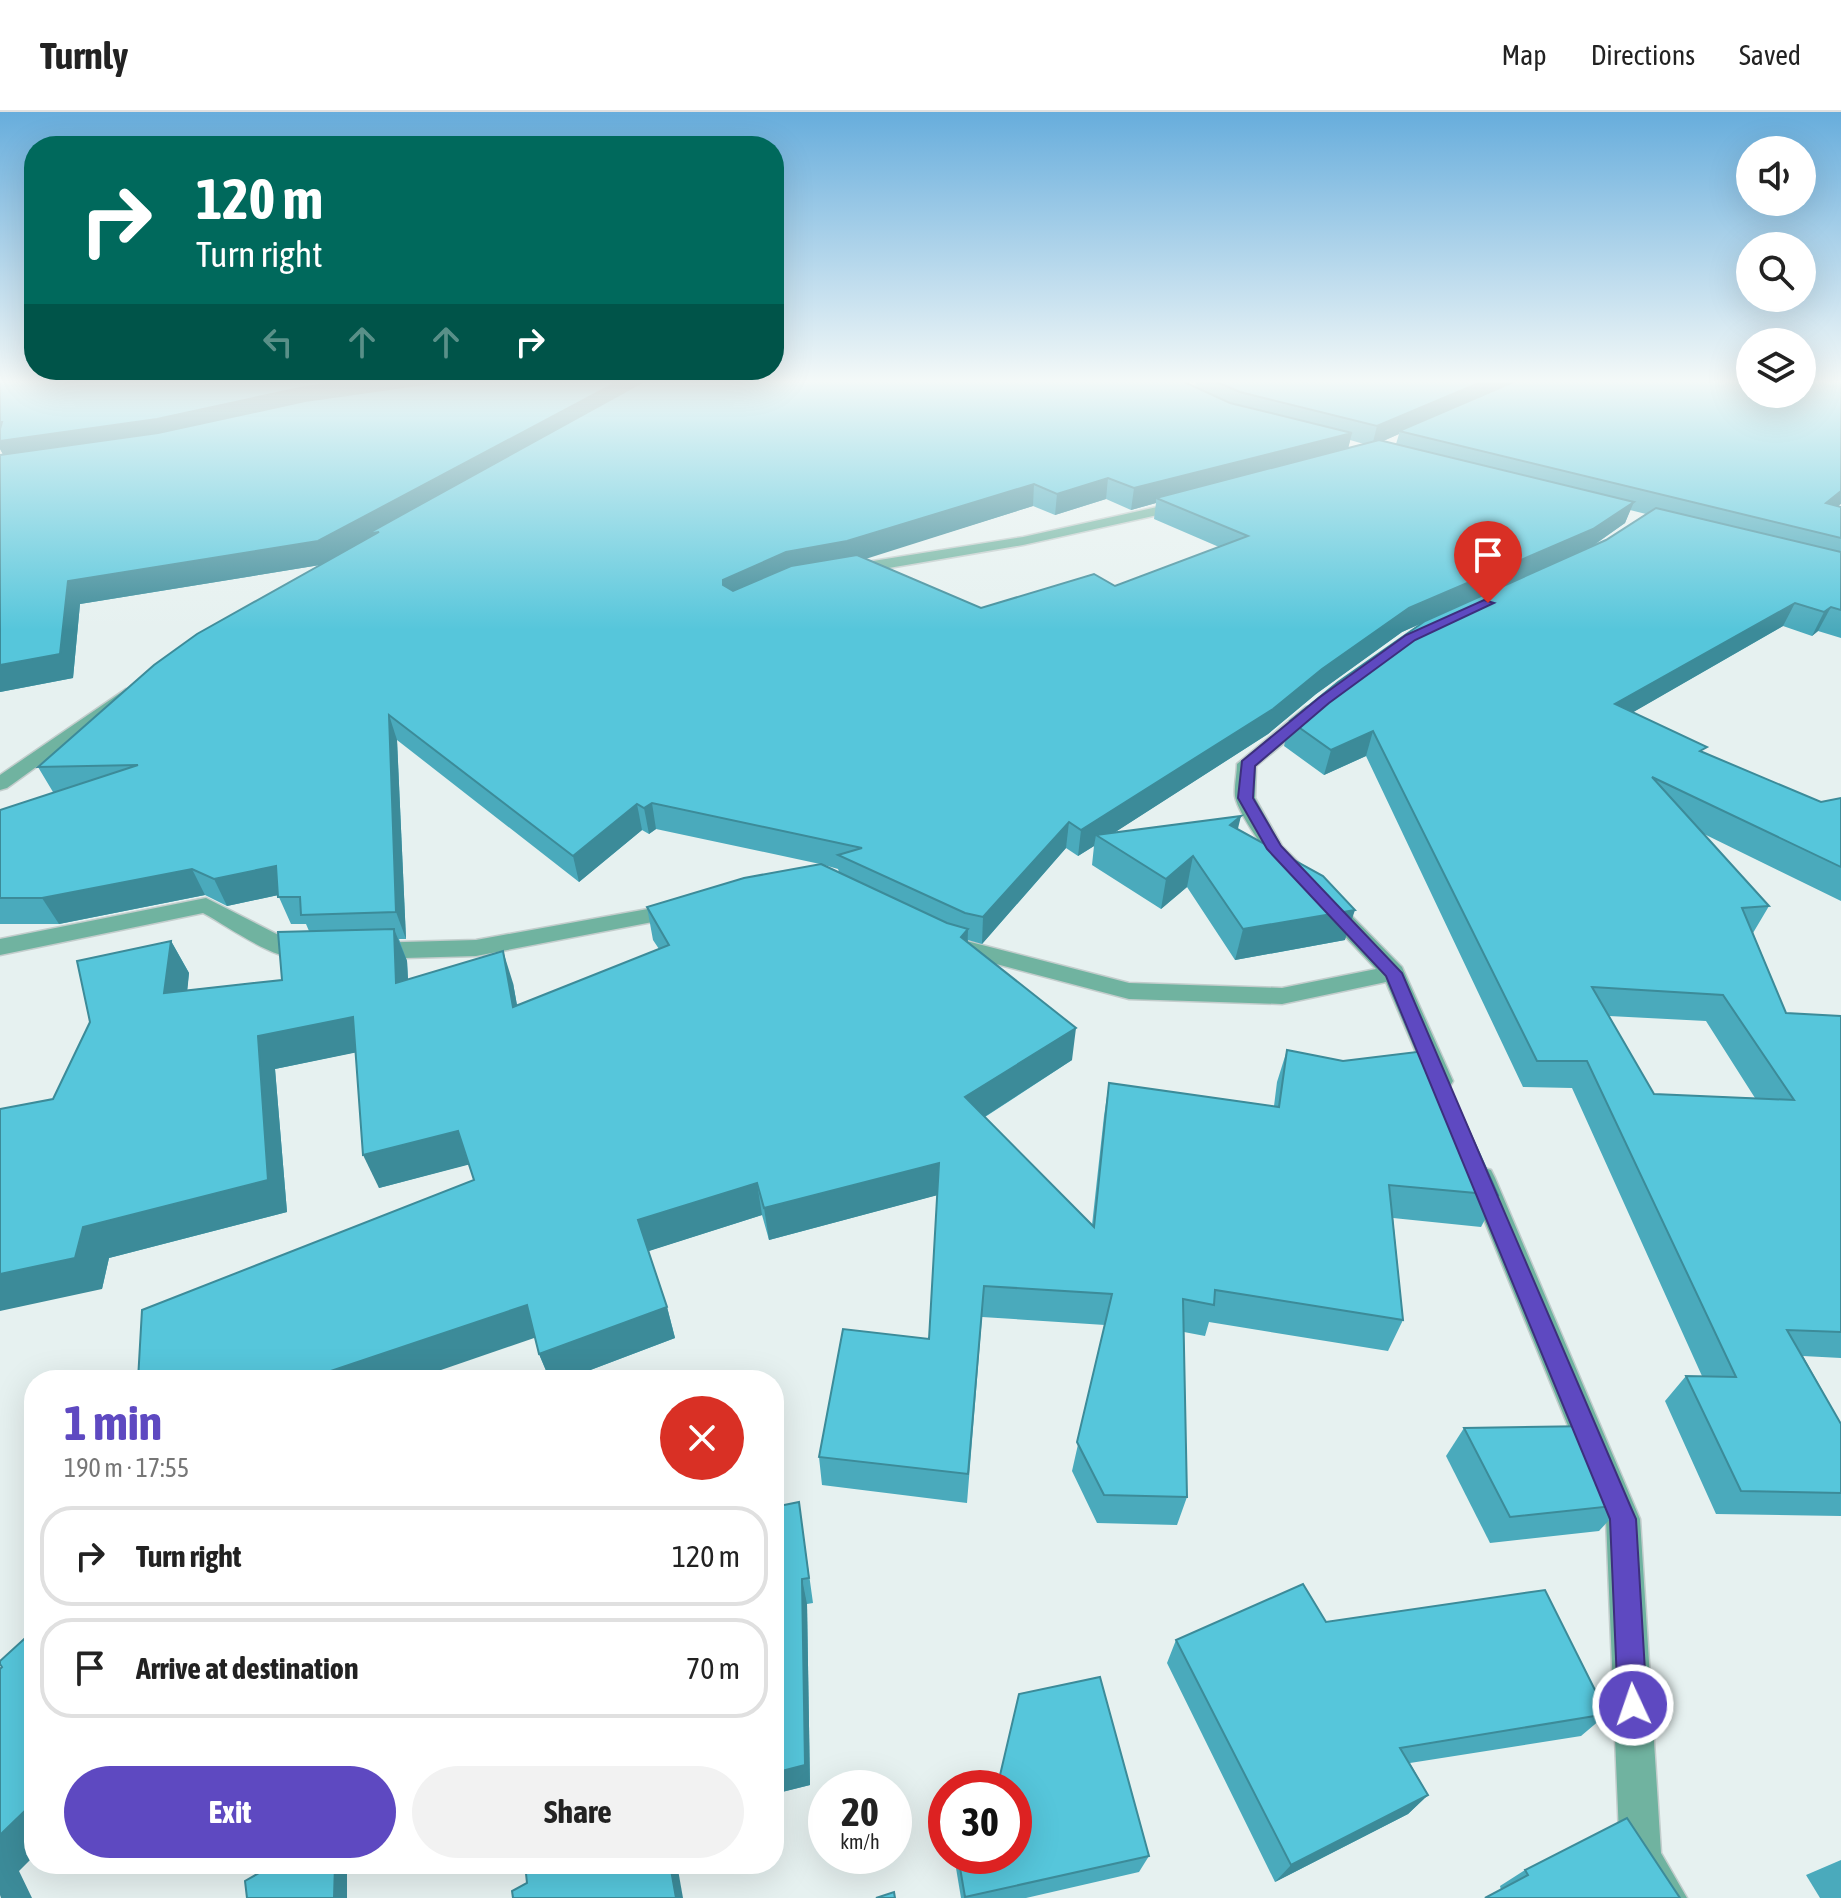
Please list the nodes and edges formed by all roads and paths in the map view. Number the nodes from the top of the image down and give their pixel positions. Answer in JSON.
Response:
{"nodes":[{"id":1,"x":1193,"y":502,"type":"edge"},
{"id":2,"x":830,"y":574,"type":"edge"},
{"id":3,"x":143,"y":682,"type":"edge"},
{"id":4,"x":1324,"y":700,"type":"edge"},
{"id":5,"x":0,"y":784,"type":"edge"},
{"id":6,"x":696,"y":908,"type":"edge"},
{"id":7,"x":928,"y":934,"type":"edge"},
{"id":8,"x":0,"y":947,"type":"edge"},
{"id":9,"x":355,"y":951,"type":"edge"},
{"id":10,"x":325,"y":952,"type":"edge"},
{"id":11,"x":1394,"y":973,"type":"junction"},
{"id":12,"x":1449,"y":1102,"type":"edge"},
{"id":13,"x":1467,"y":1145,"type":"edge"},
{"id":14,"x":1666,"y":1898,"type":"edge"}],
"edges":[{"from":1,"to":2,"type":"street"},
{"from":3,"to":5,"type":"street"},
{"from":4,"to":11,"type":"street"},
{"from":6,"to":9,"type":"street"},
{"from":7,"to":11,"type":"street"},
{"from":8,"to":10,"type":"street"},
{"from":11,"to":12,"type":"street"},
{"from":13,"to":14,"type":"street"}]}
